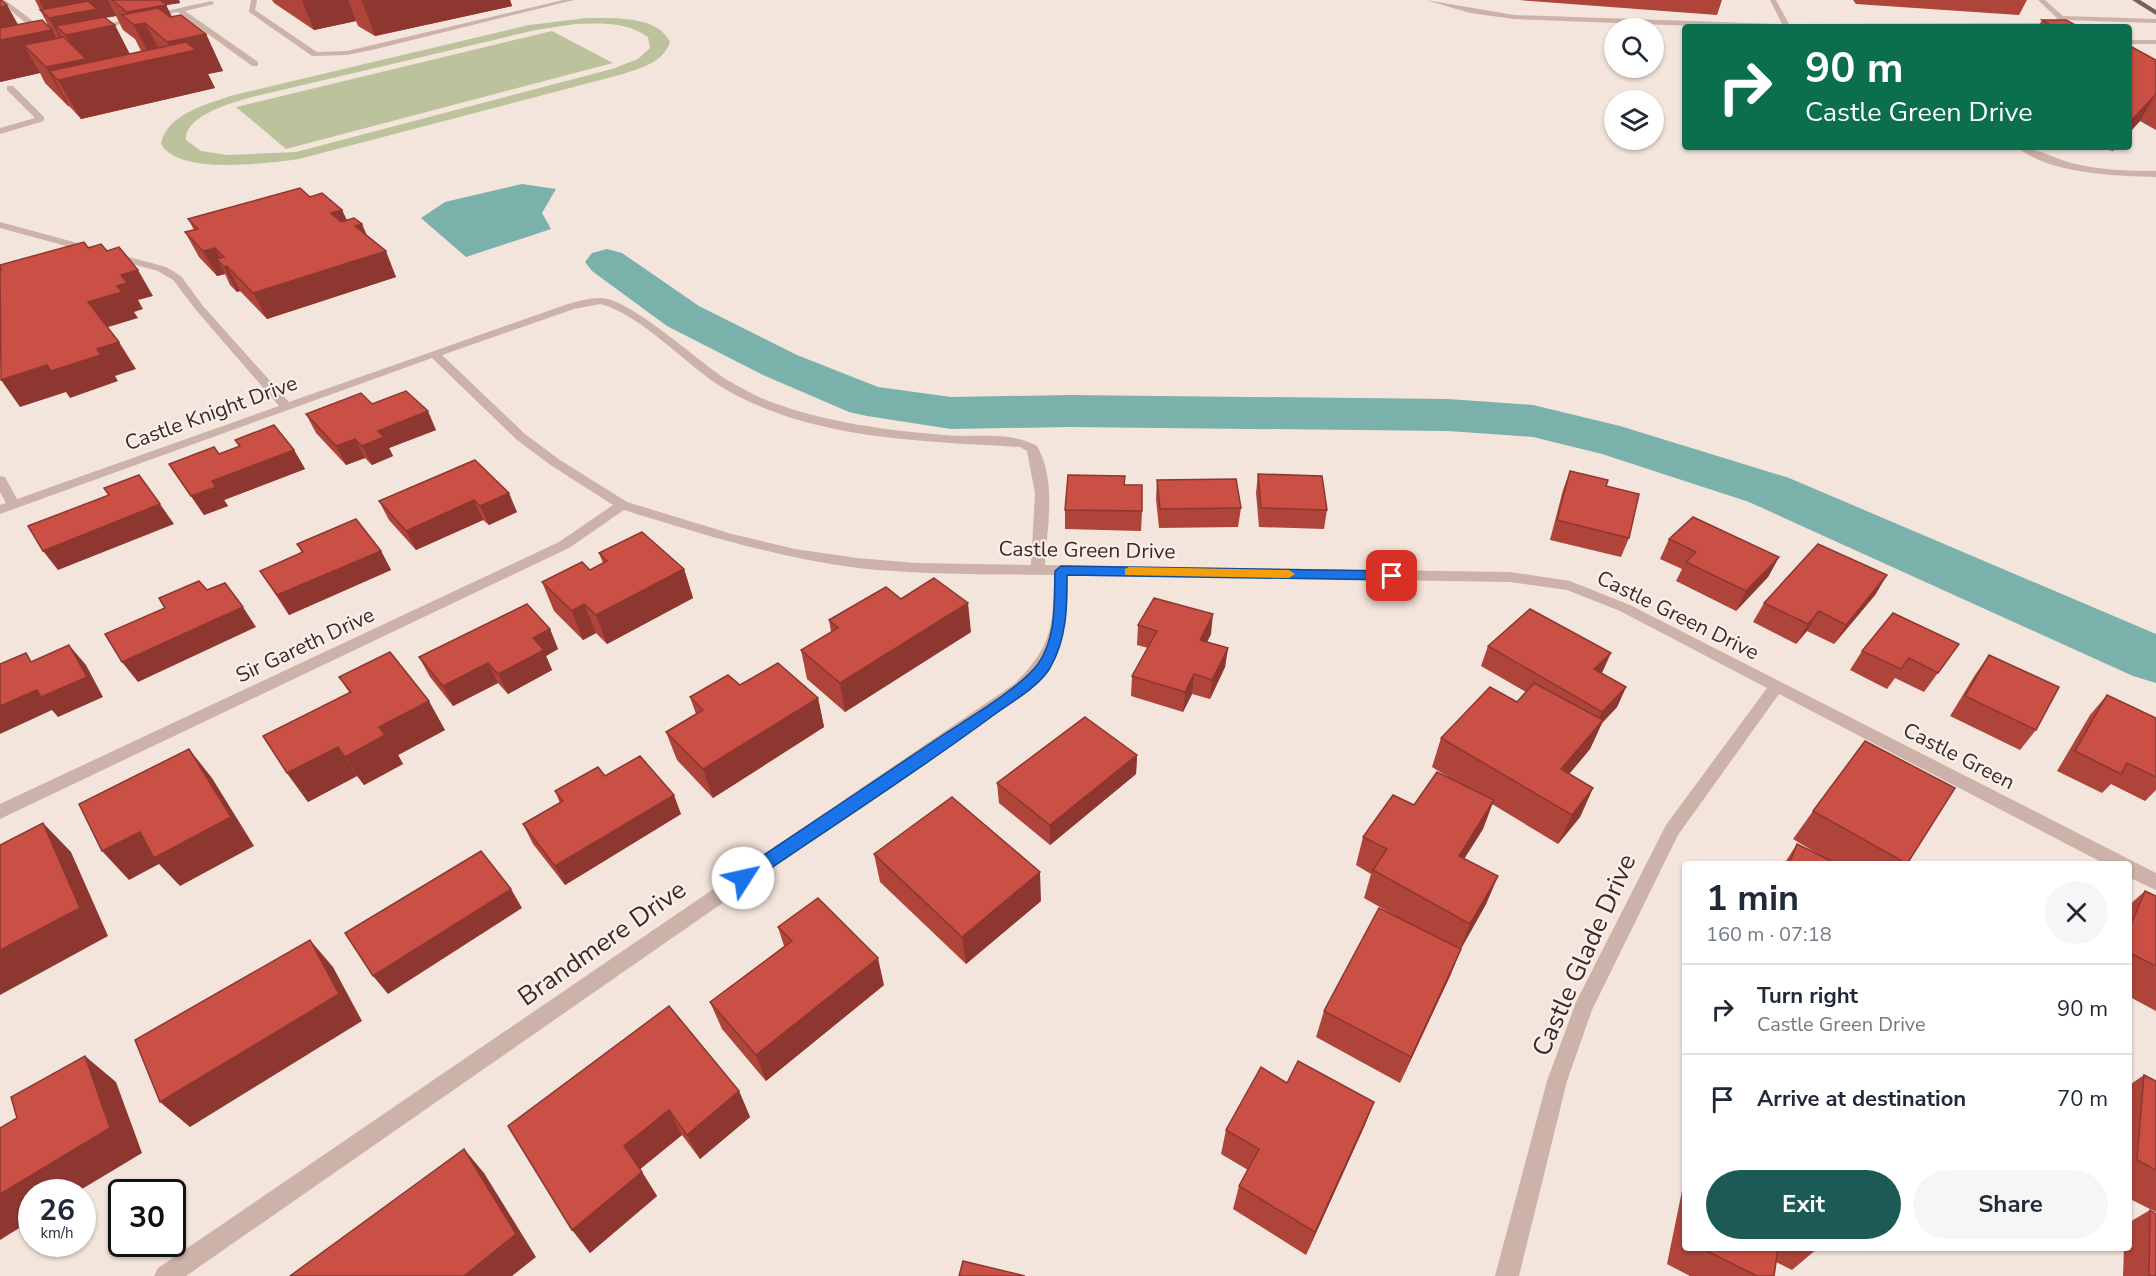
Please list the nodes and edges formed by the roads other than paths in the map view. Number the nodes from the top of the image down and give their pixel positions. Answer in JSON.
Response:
{"nodes":[{"id":1,"x":1,"y":0,"type":"edge"},
{"id":2,"x":208,"y":0,"type":"edge"},
{"id":3,"x":255,"y":0,"type":"edge"},
{"id":4,"x":571,"y":0,"type":"edge"},
{"id":5,"x":1429,"y":0,"type":"edge"},
{"id":6,"x":1773,"y":0,"type":"edge"},
{"id":7,"x":2041,"y":0,"type":"edge"},
{"id":8,"x":2135,"y":0,"type":"edge"},
{"id":9,"x":1443,"y":2,"type":"edge"},
{"id":10,"x":180,"y":10,"type":"junction"},
{"id":11,"x":2156,"y":13,"type":"edge"},
{"id":12,"x":2061,"y":18,"type":"junction"},
{"id":13,"x":2156,"y":21,"type":"edge"},
{"id":14,"x":1726,"y":24,"type":"edge"},
{"id":15,"x":1786,"y":24,"type":"edge"},
{"id":16,"x":2058,"y":24,"type":"edge"},
{"id":17,"x":82,"y":30,"type":"edge"},
{"id":18,"x":41,"y":42,"type":"edge"},
{"id":19,"x":2132,"y":42,"type":"edge"},
{"id":20,"x":2156,"y":42,"type":"edge"},
{"id":21,"x":255,"y":64,"type":"dead end"},
{"id":22,"x":10,"y":88,"type":"dead end"},
{"id":23,"x":0,"y":131,"type":"edge"},
{"id":24,"x":2027,"y":150,"type":"edge"},
{"id":25,"x":2156,"y":174,"type":"edge"},
{"id":26,"x":0,"y":225,"type":"edge"},
{"id":27,"x":434,"y":354,"type":"junction"},
{"id":28,"x":287,"y":407,"type":"junction"},
{"id":29,"x":0,"y":480,"type":"edge"},
{"id":30,"x":14,"y":505,"type":"junction"},
{"id":31,"x":622,"y":505,"type":"junction"},
{"id":32,"x":0,"y":510,"type":"edge"},
{"id":33,"x":1038,"y":570,"type":"junction"},
{"id":34,"x":1061,"y":571,"type":"junction"},
{"id":35,"x":1776,"y":687,"type":"junction"},
{"id":36,"x":0,"y":812,"type":"edge"},
{"id":37,"x":2115,"y":861,"type":"edge"},
{"id":38,"x":2132,"y":870,"type":"edge"},
{"id":39,"x":2156,"y":882,"type":"edge"},
{"id":40,"x":166,"y":1276,"type":"edge"},
{"id":41,"x":1507,"y":1276,"type":"edge"}],
"edges":[{"from":1,"to":18,"type":"street"},
{"from":2,"to":10,"type":"street"},
{"from":3,"to":4,"type":"street"},
{"from":5,"to":9,"type":"street"},
{"from":6,"to":15,"type":"street"},
{"from":7,"to":12,"type":"street"},
{"from":8,"to":11,"type":"main road"},
{"from":9,"to":14,"type":"street"},
{"from":10,"to":17,"type":"street"},
{"from":10,"to":21,"type":"street"},
{"from":12,"to":13,"type":"street"},
{"from":12,"to":16,"type":"street"},
{"from":19,"to":20,"type":"street"},
{"from":22,"to":23,"type":"street"},
{"from":24,"to":25,"type":"street"},
{"from":26,"to":28,"type":"street"},
{"from":27,"to":28,"type":"street","name":"Castle Knight Drive"},
{"from":27,"to":31,"type":"street","name":"Castle Green Drive"},
{"from":27,"to":33,"type":"street","name":"Castle Knight Drive"},
{"from":28,"to":30,"type":"street","name":"Castle Knight Drive"},
{"from":29,"to":30,"type":"street"},
{"from":30,"to":32,"type":"street","name":"Castle Knight Drive"},
{"from":31,"to":33,"type":"street","name":"Castle Green Drive"},
{"from":31,"to":36,"type":"street","name":"Sir Gareth Drive"},
{"from":33,"to":34,"type":"street","name":"Castle Green Drive"},
{"from":34,"to":35,"type":"street","name":"Castle Green Drive"},
{"from":34,"to":40,"type":"street","name":"Brandmere Drive"},
{"from":35,"to":37,"type":"street","name":"Castle Green"},
{"from":35,"to":41,"type":"street","name":"Castle Glade Drive"},
{"from":38,"to":39,"type":"street"}]}
